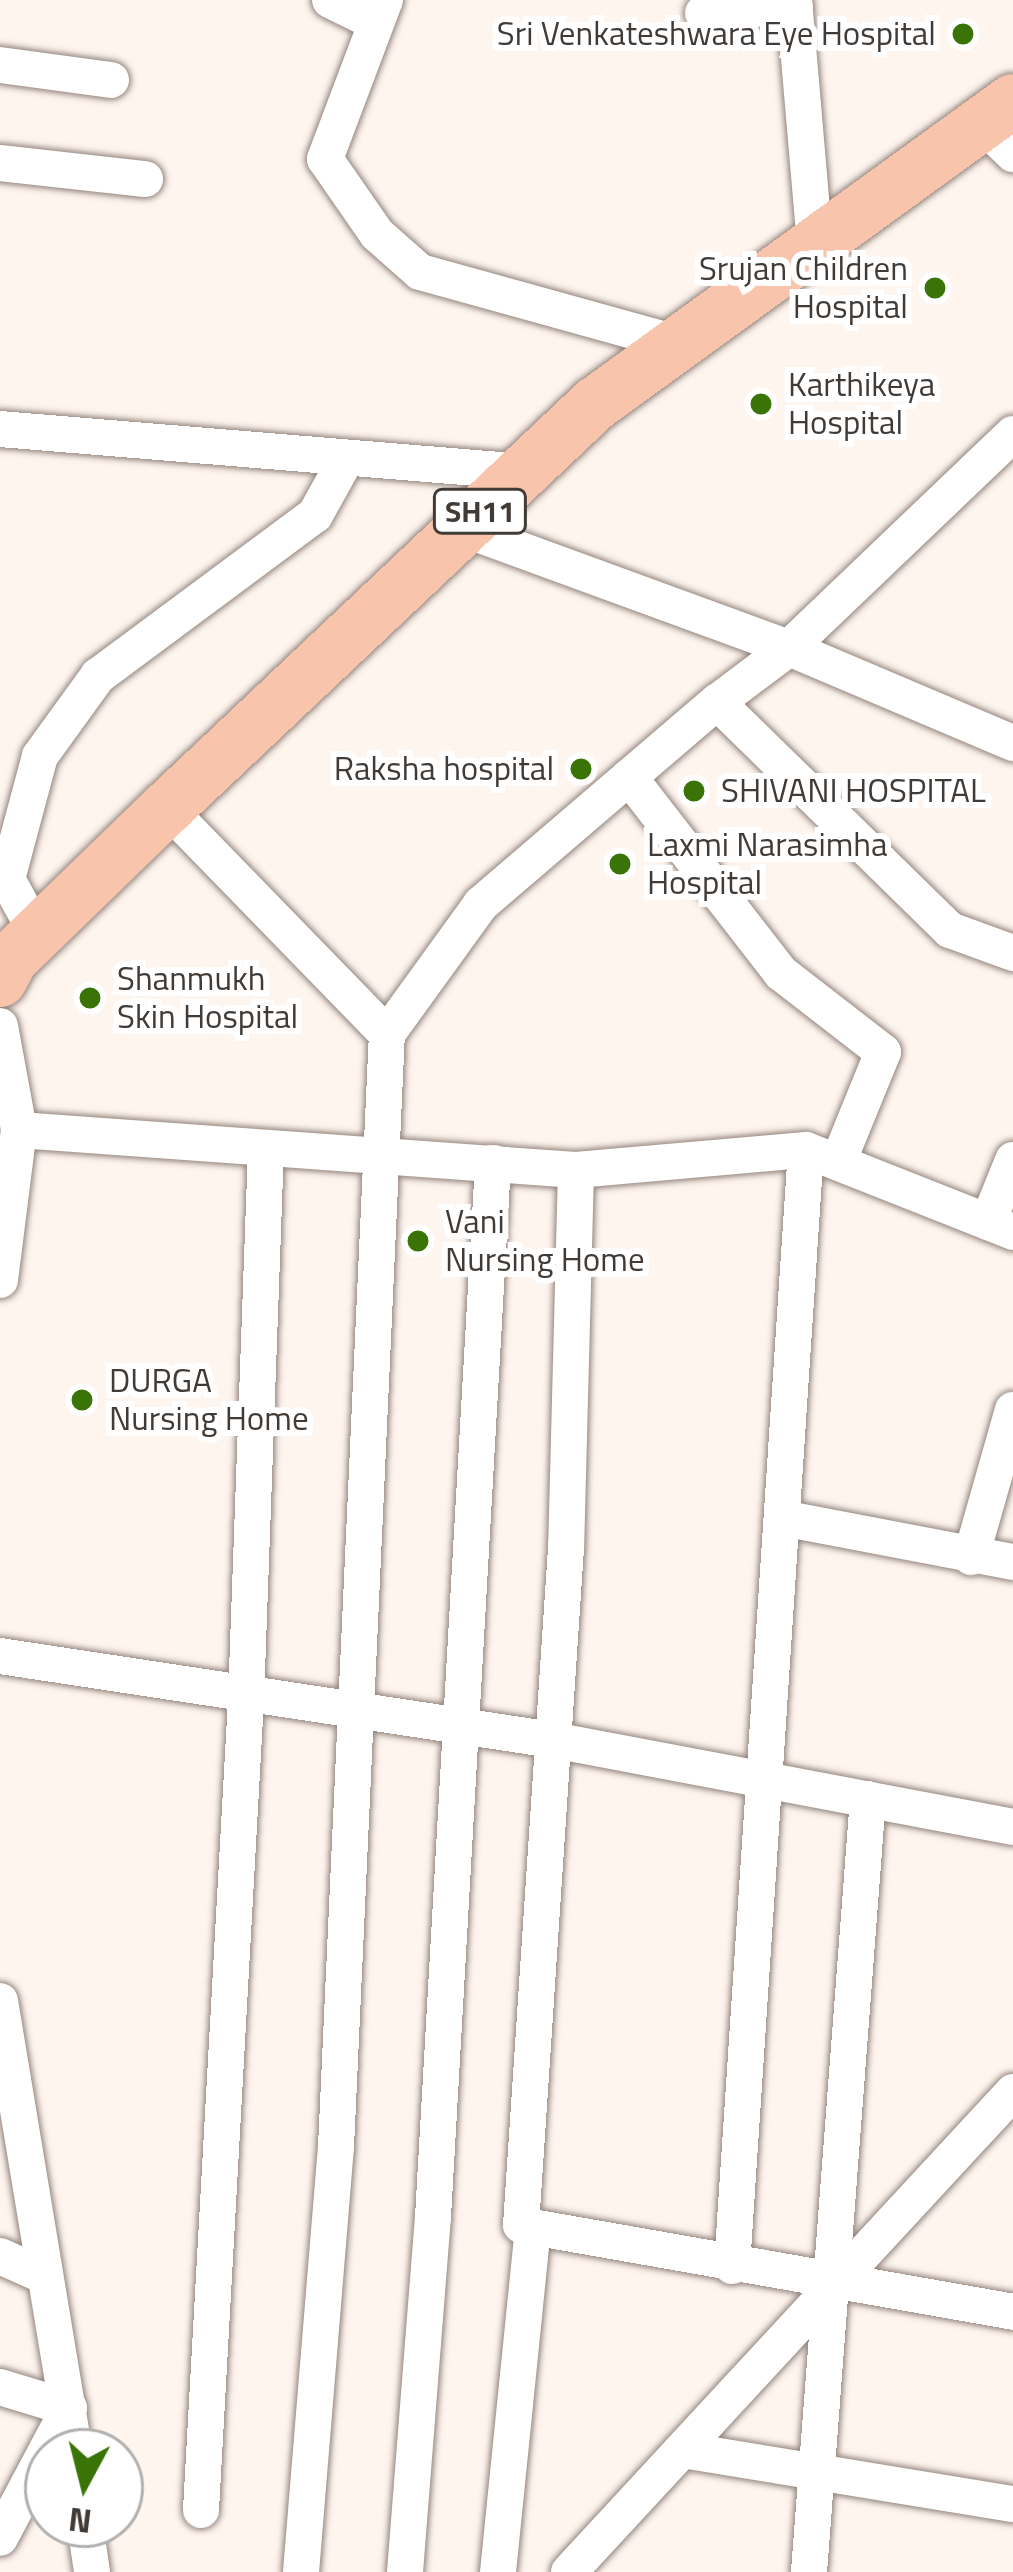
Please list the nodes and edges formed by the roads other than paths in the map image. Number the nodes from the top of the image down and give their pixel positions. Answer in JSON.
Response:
{"nodes":[{"id":1,"x":330,"y":0,"type":"edge"},
{"id":2,"x":794,"y":3,"type":"edge"},
{"id":3,"x":380,"y":11,"type":"edge"},
{"id":4,"x":703,"y":13,"type":"dead end"},
{"id":5,"x":0,"y":65,"type":"edge"},
{"id":6,"x":111,"y":80,"type":"dead end"},
{"id":7,"x":1003,"y":126,"type":"edge"},
{"id":8,"x":0,"y":163,"type":"edge"},
{"id":9,"x":145,"y":179,"type":"dead end"},
{"id":10,"x":815,"y":244,"type":"junction"},
{"id":11,"x":679,"y":344,"type":"junction"},
{"id":12,"x":0,"y":429,"type":"edge"},
{"id":13,"x":1013,"y":434,"type":"edge"},
{"id":14,"x":345,"y":461,"type":"junction"},
{"id":15,"x":524,"y":472,"type":"junction"},
{"id":16,"x":460,"y":528,"type":"junction"},
{"id":17,"x":789,"y":648,"type":"junction"},
{"id":18,"x":717,"y":702,"type":"junction"},
{"id":19,"x":1013,"y":743,"type":"edge"},
{"id":20,"x":629,"y":777,"type":"junction"},
{"id":21,"x":167,"y":808,"type":"junction"},
{"id":22,"x":37,"y":934,"type":"junction"},
{"id":23,"x":1013,"y":953,"type":"edge"},
{"id":24,"x":0,"y":980,"type":"edge"},
{"id":25,"x":0,"y":1026,"type":"edge"},
{"id":26,"x":387,"y":1034,"type":"junction"},
{"id":27,"x":19,"y":1130,"type":"junction"},
{"id":28,"x":266,"y":1148,"type":"junction"},
{"id":29,"x":822,"y":1156,"type":"junction"},
{"id":30,"x":384,"y":1159,"type":"junction"},
{"id":31,"x":1013,"y":1160,"type":"edge"},
{"id":32,"x":493,"y":1162,"type":"junction"},
{"id":33,"x":576,"y":1170,"type":"junction"},
{"id":34,"x":1000,"y":1227,"type":"edge"},
{"id":35,"x":0,"y":1280,"type":"edge"},
{"id":36,"x":1013,"y":1410,"type":"edge"},
{"id":37,"x":782,"y":1518,"type":"junction"},
{"id":38,"x":971,"y":1557,"type":"junction"},
{"id":39,"x":1013,"y":1562,"type":"edge"},
{"id":40,"x":0,"y":1657,"type":"edge"},
{"id":41,"x":246,"y":1699,"type":"junction"},
{"id":42,"x":360,"y":1713,"type":"junction"},
{"id":43,"x":459,"y":1725,"type":"junction"},
{"id":44,"x":553,"y":1740,"type":"junction"},
{"id":45,"x":765,"y":1780,"type":"junction"},
{"id":46,"x":868,"y":1799,"type":"junction"},
{"id":47,"x":1013,"y":1827,"type":"edge"},
{"id":48,"x":0,"y":2001,"type":"edge"},
{"id":49,"x":1013,"y":2092,"type":"edge"},
{"id":50,"x":12,"y":2156,"type":"edge"},
{"id":51,"x":532,"y":2227,"type":"junction"},
{"id":52,"x":0,"y":2256,"type":"edge"},
{"id":53,"x":732,"y":2266,"type":"junction"},
{"id":54,"x":42,"y":2275,"type":"junction"},
{"id":55,"x":835,"y":2282,"type":"junction"},
{"id":56,"x":1013,"y":2312,"type":"edge"},
{"id":57,"x":0,"y":2387,"type":"edge"},
{"id":58,"x":69,"y":2408,"type":"junction"},
{"id":59,"x":72,"y":2428,"type":"edge"},
{"id":60,"x":682,"y":2450,"type":"junction"},
{"id":61,"x":819,"y":2473,"type":"junction"},
{"id":62,"x":1013,"y":2504,"type":"edge"},
{"id":63,"x":200,"y":2510,"type":"dead end"},
{"id":64,"x":0,"y":2538,"type":"edge"},
{"id":65,"x":301,"y":2572,"type":"edge"},
{"id":66,"x":405,"y":2572,"type":"edge"},
{"id":67,"x":498,"y":2572,"type":"edge"},
{"id":68,"x":569,"y":2572,"type":"edge"},
{"id":69,"x":809,"y":2572,"type":"edge"}],
"edges":[{"from":1,"to":3,"type":"street"},
{"from":2,"to":4,"type":"street"},
{"from":2,"to":10,"type":"street"},
{"from":3,"to":11,"type":"street"},
{"from":5,"to":6,"type":"street"},
{"from":7,"to":10,"type":"main road","number":"SH11"},
{"from":8,"to":9,"type":"street"},
{"from":10,"to":11,"type":"main road","number":"SH11"},
{"from":11,"to":15,"type":"main road","number":"SH11"},
{"from":12,"to":14,"type":"street"},
{"from":13,"to":17,"type":"street"},
{"from":14,"to":15,"type":"street"},
{"from":14,"to":22,"type":"street"},
{"from":15,"to":16,"type":"main road","number":"SH11"},
{"from":16,"to":17,"type":"street"},
{"from":16,"to":21,"type":"main road","number":"SH11"},
{"from":17,"to":18,"type":"street"},
{"from":17,"to":19,"type":"street"},
{"from":18,"to":20,"type":"street"},
{"from":18,"to":23,"type":"street"},
{"from":20,"to":26,"type":"street"},
{"from":20,"to":29,"type":"street"},
{"from":21,"to":22,"type":"main road","number":"SH11"},
{"from":21,"to":26,"type":"street"},
{"from":22,"to":24,"type":"main road","number":"SH11"},
{"from":25,"to":27,"type":"street"},
{"from":26,"to":30,"type":"street"},
{"from":27,"to":28,"type":"street"},
{"from":27,"to":35,"type":"street"},
{"from":28,"to":30,"type":"street"},
{"from":28,"to":41,"type":"street"},
{"from":29,"to":33,"type":"street"},
{"from":29,"to":34,"type":"street"},
{"from":29,"to":37,"type":"street"},
{"from":30,"to":32,"type":"street"},
{"from":30,"to":42,"type":"street"},
{"from":31,"to":34,"type":"street"},
{"from":32,"to":33,"type":"street"},
{"from":32,"to":43,"type":"street"},
{"from":33,"to":44,"type":"street"},
{"from":36,"to":38,"type":"street"},
{"from":37,"to":38,"type":"street"},
{"from":37,"to":45,"type":"street"},
{"from":38,"to":39,"type":"street"},
{"from":40,"to":41,"type":"street"},
{"from":41,"to":42,"type":"street"},
{"from":41,"to":63,"type":"street"},
{"from":42,"to":43,"type":"street"},
{"from":42,"to":65,"type":"street"},
{"from":43,"to":44,"type":"street"},
{"from":43,"to":66,"type":"street"},
{"from":44,"to":45,"type":"street"},
{"from":44,"to":51,"type":"street"},
{"from":45,"to":46,"type":"street"},
{"from":45,"to":53,"type":"street"},
{"from":46,"to":47,"type":"street"},
{"from":46,"to":55,"type":"street"},
{"from":48,"to":50,"type":"street"},
{"from":49,"to":55,"type":"street"},
{"from":50,"to":54,"type":"street"},
{"from":51,"to":53,"type":"street"},
{"from":51,"to":67,"type":"street"},
{"from":52,"to":54,"type":"street"},
{"from":53,"to":55,"type":"street"},
{"from":54,"to":58,"type":"street"},
{"from":55,"to":56,"type":"street"},
{"from":55,"to":60,"type":"street"},
{"from":55,"to":61,"type":"street"},
{"from":57,"to":58,"type":"street"},
{"from":58,"to":59,"type":"street"},
{"from":58,"to":64,"type":"street"},
{"from":60,"to":61,"type":"street"},
{"from":60,"to":68,"type":"street"},
{"from":61,"to":62,"type":"street"},
{"from":61,"to":69,"type":"street"}]}
